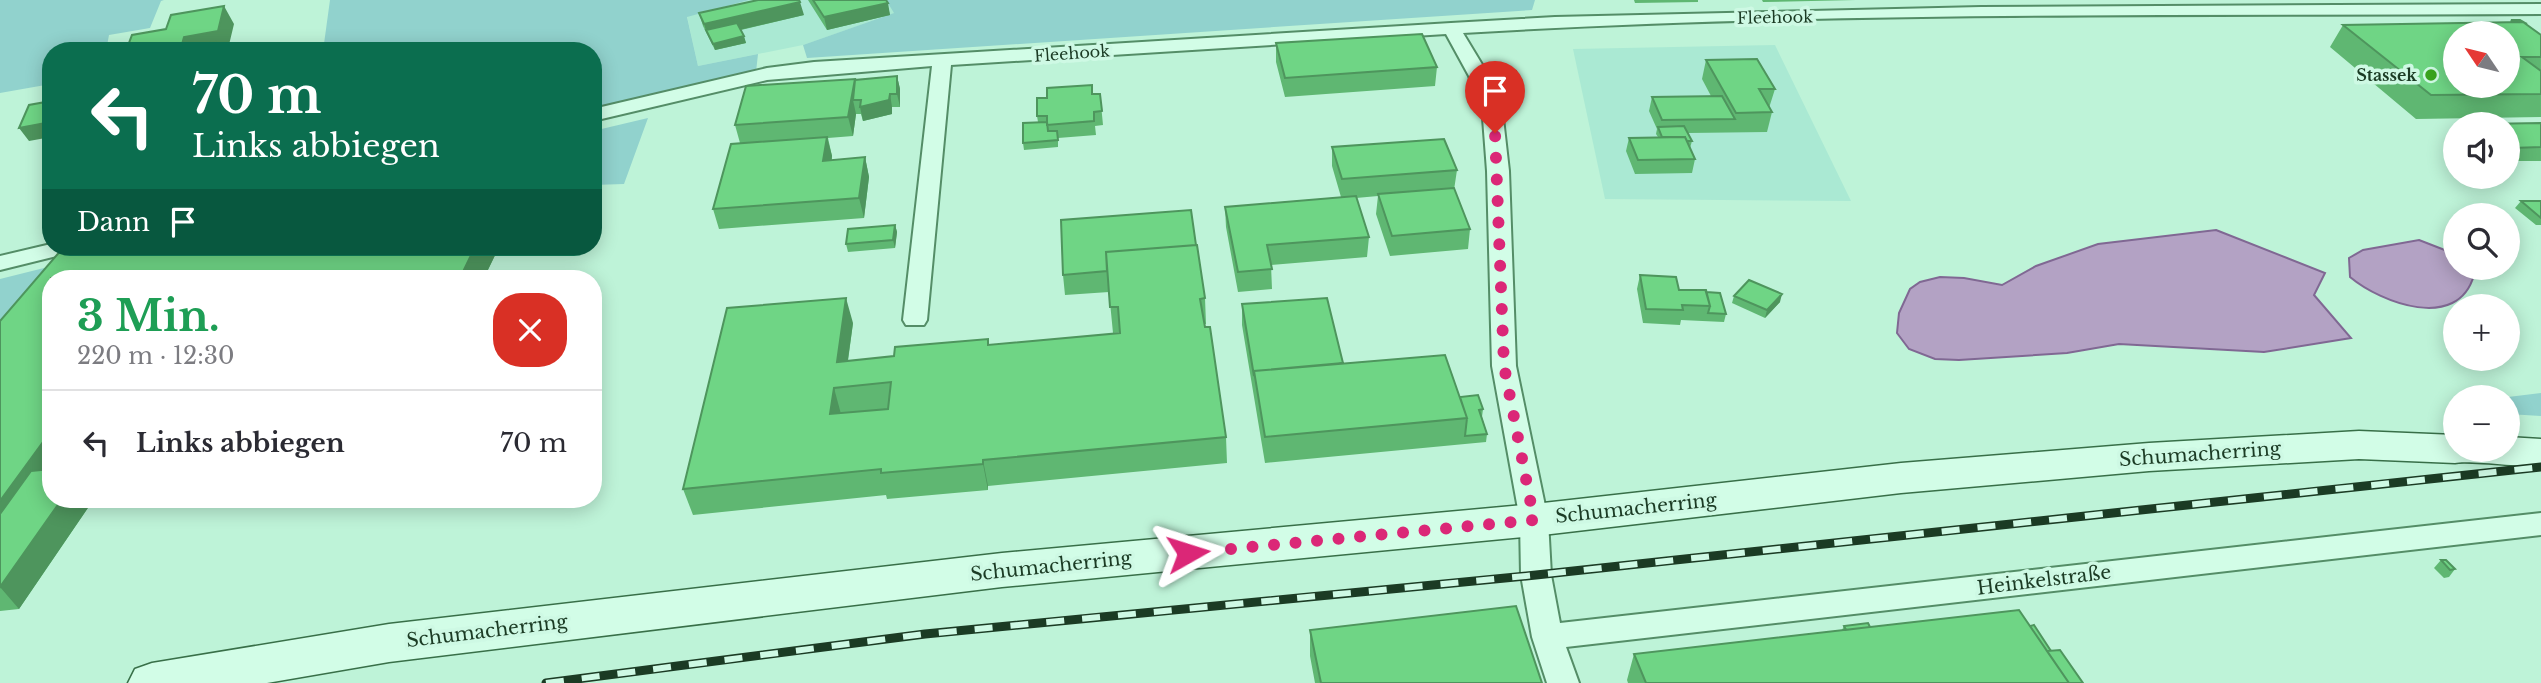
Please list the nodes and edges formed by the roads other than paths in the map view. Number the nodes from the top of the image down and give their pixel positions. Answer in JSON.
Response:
{"nodes":[{"id":1,"x":1556,"y":0,"type":"edge"},
{"id":2,"x":2541,"y":9,"type":"edge"},
{"id":3,"x":1555,"y":22,"type":"junction"},
{"id":4,"x":1451,"y":28,"type":"junction"},
{"id":5,"x":942,"y":62,"type":"junction"},
{"id":6,"x":602,"y":114,"type":"edge"},
{"id":7,"x":42,"y":253,"type":"edge"},
{"id":8,"x":0,"y":263,"type":"edge"},
{"id":9,"x":915,"y":320,"type":"dead end"},
{"id":10,"x":2443,"y":448,"type":"edge"},
{"id":11,"x":2520,"y":452,"type":"edge"},
{"id":12,"x":2541,"y":453,"type":"edge"},
{"id":13,"x":1534,"y":520,"type":"junction"},
{"id":14,"x":2541,"y":524,"type":"edge"},
{"id":15,"x":1547,"y":637,"type":"junction"},
{"id":16,"x":152,"y":683,"type":"edge"},
{"id":17,"x":1563,"y":683,"type":"edge"}],
"edges":[{"from":1,"to":3,"type":"street"},
{"from":2,"to":3,"type":"street","name":"Fleehook"},
{"from":3,"to":4,"type":"street","name":"Fleehook"},
{"from":4,"to":5,"type":"street","name":"Fleehook"},
{"from":4,"to":13,"type":"street"},
{"from":5,"to":6,"type":"street","name":"Fleehook"},
{"from":5,"to":9,"type":"street"},
{"from":7,"to":8,"type":"street"},
{"from":10,"to":13,"type":"main road","name":"Schumacherring"},
{"from":11,"to":12,"type":"main road"},
{"from":13,"to":15,"type":"street"},
{"from":13,"to":16,"type":"main road","name":"Schumacherring"},
{"from":14,"to":15,"type":"street","name":"Heinkelstraße"},
{"from":15,"to":17,"type":"street"}]}
